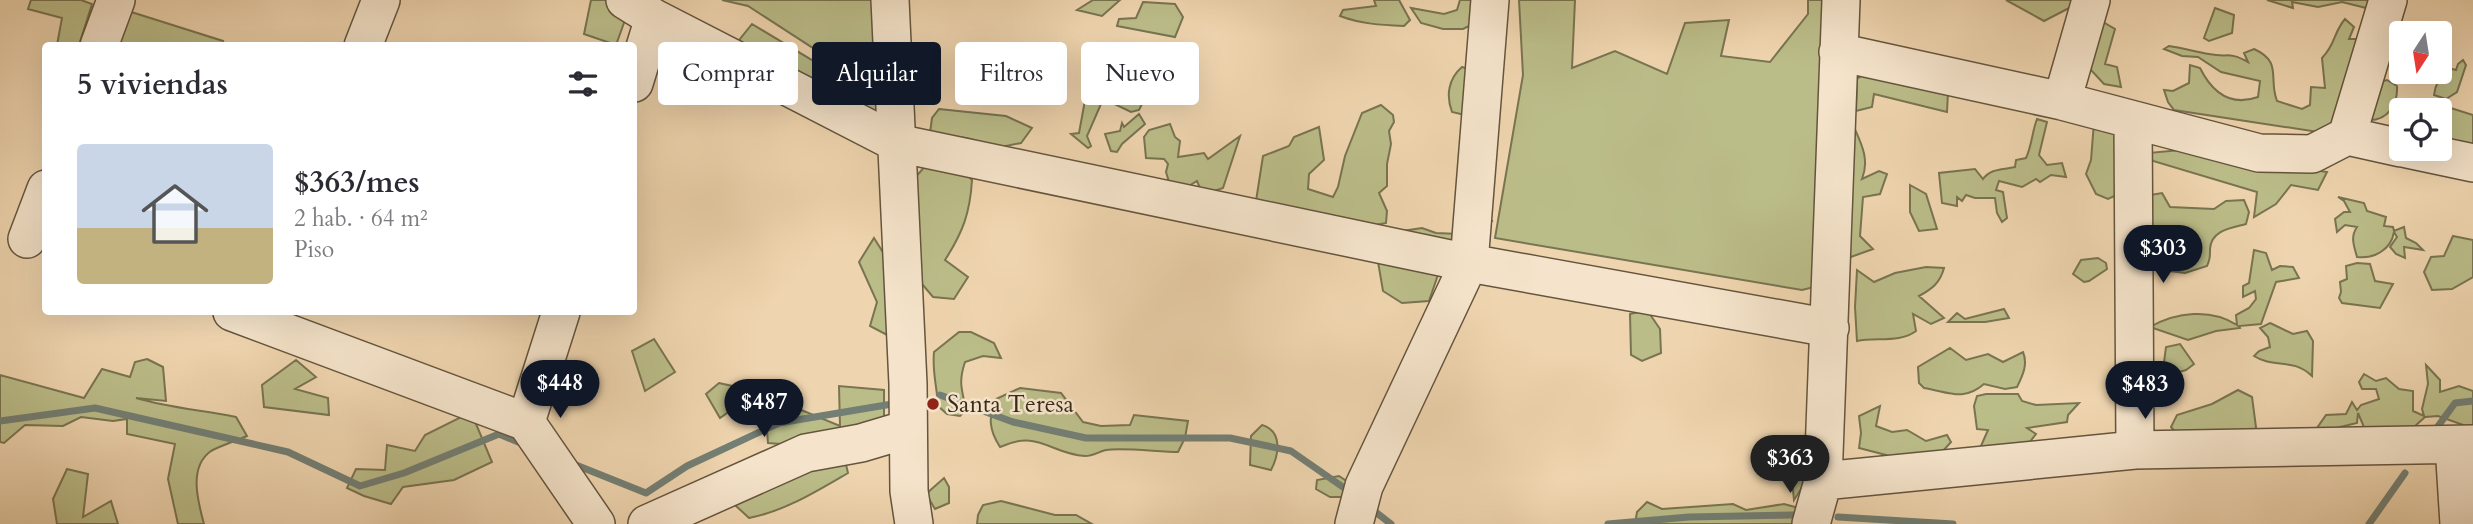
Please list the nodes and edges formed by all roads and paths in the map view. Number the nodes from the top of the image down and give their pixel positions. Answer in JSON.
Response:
{"nodes":[{"id":1,"x":116,"y":0,"type":"edge"},
{"id":2,"x":381,"y":0,"type":"edge"},
{"id":3,"x":890,"y":0,"type":"edge"},
{"id":4,"x":1490,"y":0,"type":"edge"},
{"id":5,"x":1841,"y":0,"type":"edge"},
{"id":6,"x":2091,"y":0,"type":"edge"},
{"id":7,"x":2389,"y":0,"type":"edge"},
{"id":8,"x":640,"y":9,"type":"edge"},
{"id":9,"x":100,"y":42,"type":"edge"},
{"id":10,"x":365,"y":42,"type":"edge"},
{"id":11,"x":637,"y":46,"type":"edge"},
{"id":12,"x":1838,"y":52,"type":"junction"},
{"id":13,"x":2062,"y":101,"type":"junction"},
{"id":14,"x":2133,"y":120,"type":"junction"},
{"id":15,"x":2347,"y":136,"type":"junction"},
{"id":16,"x":897,"y":143,"type":"junction"},
{"id":17,"x":2389,"y":145,"type":"edge"},
{"id":18,"x":2452,"y":159,"type":"edge"},
{"id":19,"x":2473,"y":163,"type":"edge"},
{"id":20,"x":42,"y":198,"type":"edge"},
{"id":21,"x":24,"y":238,"type":"edge"},
{"id":22,"x":1469,"y":263,"type":"junction"},
{"id":23,"x":250,"y":315,"type":"edge"},
{"id":24,"x":560,"y":315,"type":"edge"},
{"id":25,"x":1830,"y":328,"type":"junction"},
{"id":26,"x":526,"y":422,"type":"junction"},
{"id":27,"x":908,"y":429,"type":"junction"},
{"id":28,"x":2463,"y":445,"type":"edge"},
{"id":29,"x":2135,"y":450,"type":"junction"},
{"id":30,"x":1824,"y":481,"type":"junction"},
{"id":31,"x":596,"y":524,"type":"edge"},
{"id":32,"x":647,"y":524,"type":"edge"},
{"id":33,"x":914,"y":524,"type":"edge"},
{"id":34,"x":1354,"y":524,"type":"edge"},
{"id":35,"x":1811,"y":524,"type":"edge"},
{"id":36,"x":2459,"y":524,"type":"edge"}],
"edges":[{"from":1,"to":9,"type":"street"},
{"from":2,"to":10,"type":"street"},
{"from":3,"to":16,"type":"street"},
{"from":4,"to":22,"type":"street"},
{"from":5,"to":12,"type":"street"},
{"from":6,"to":13,"type":"street"},
{"from":7,"to":15,"type":"street"},
{"from":8,"to":11,"type":"street"},
{"from":8,"to":16,"type":"street"},
{"from":12,"to":13,"type":"street"},
{"from":12,"to":25,"type":"street"},
{"from":13,"to":14,"type":"street"},
{"from":14,"to":15,"type":"street"},
{"from":14,"to":29,"type":"street"},
{"from":15,"to":17,"type":"street"},
{"from":16,"to":22,"type":"street"},
{"from":16,"to":27,"type":"street"},
{"from":18,"to":19,"type":"street"},
{"from":20,"to":21,"type":"street"},
{"from":22,"to":25,"type":"street"},
{"from":22,"to":34,"type":"street"},
{"from":23,"to":26,"type":"street"},
{"from":24,"to":26,"type":"street"},
{"from":25,"to":30,"type":"street"},
{"from":26,"to":31,"type":"street"},
{"from":27,"to":32,"type":"street"},
{"from":27,"to":33,"type":"street"},
{"from":28,"to":29,"type":"street"},
{"from":28,"to":36,"type":"street"},
{"from":29,"to":30,"type":"street"},
{"from":30,"to":35,"type":"street"}]}
